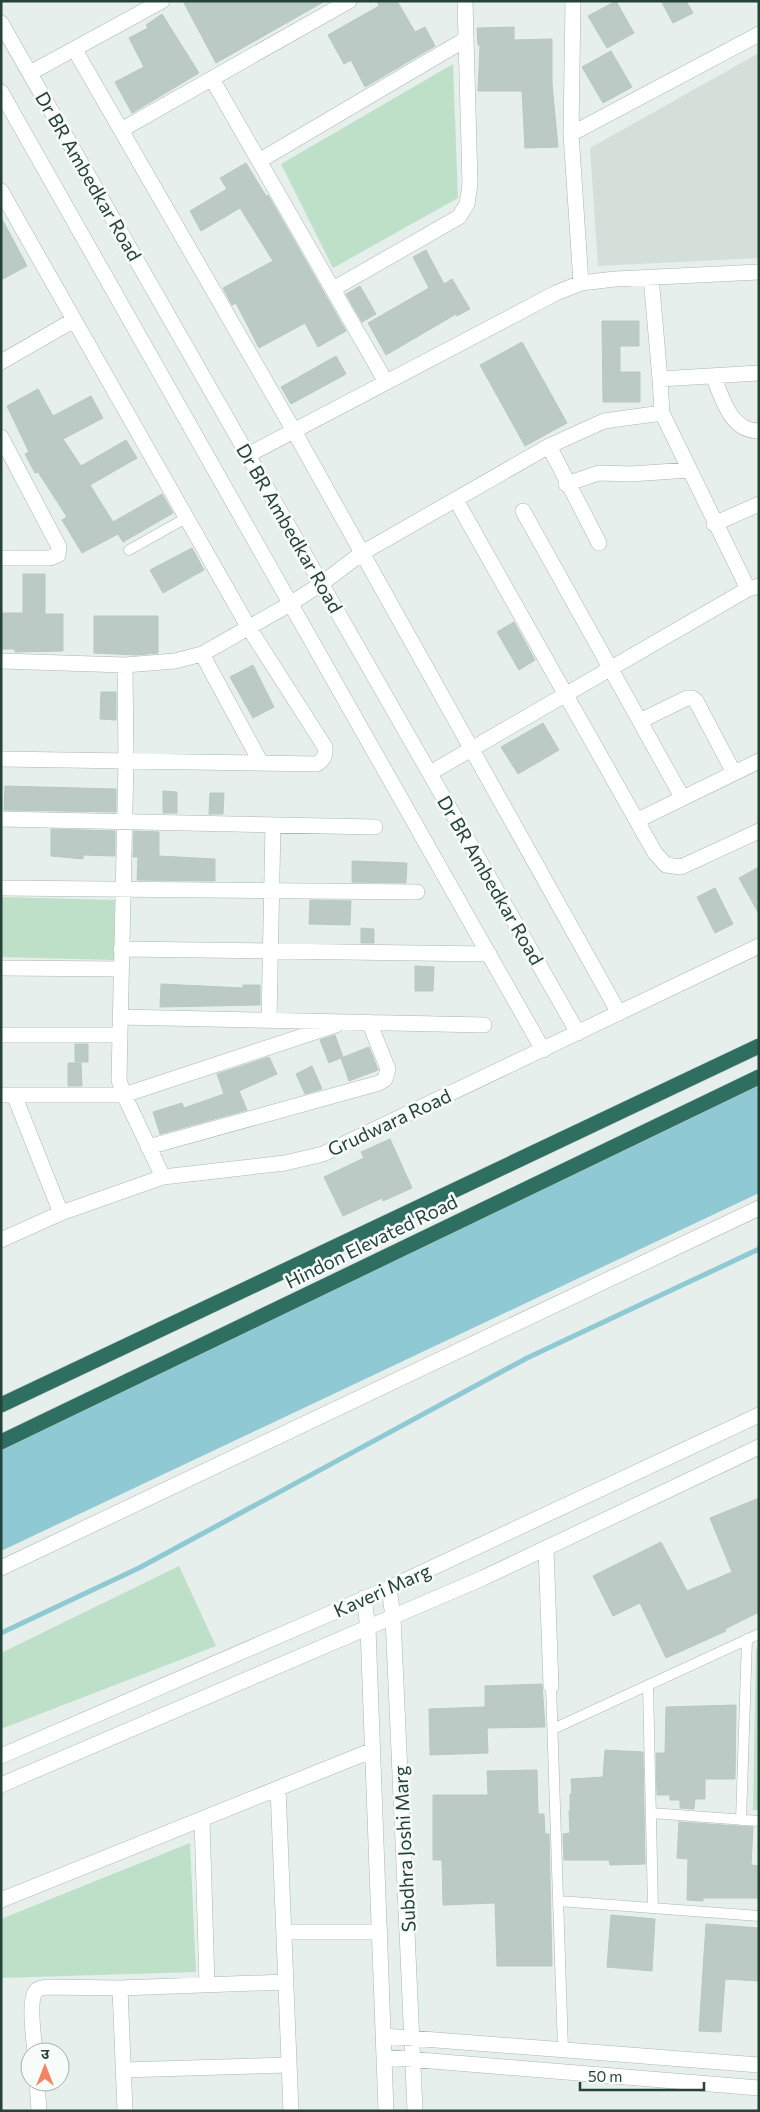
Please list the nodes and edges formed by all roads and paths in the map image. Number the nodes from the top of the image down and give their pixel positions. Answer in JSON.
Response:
{"nodes":[{"id":1,"x":162,"y":1,"type":"edge"},
{"id":2,"x":349,"y":1,"type":"edge"},
{"id":3,"x":465,"y":1,"type":"edge"},
{"id":4,"x":573,"y":1,"type":"edge"},
{"id":5,"x":1,"y":23,"type":"edge"},
{"id":6,"x":759,"y":34,"type":"edge"},
{"id":7,"x":466,"y":39,"type":"junction"},
{"id":8,"x":75,"y":50,"type":"junction"},
{"id":9,"x":30,"y":73,"type":"junction"},
{"id":10,"x":212,"y":79,"type":"junction"},
{"id":11,"x":2,"y":94,"type":"edge"},
{"id":12,"x":121,"y":130,"type":"junction"},
{"id":13,"x":571,"y":134,"type":"junction"},
{"id":14,"x":259,"y":161,"type":"junction"},
{"id":15,"x":1,"y":190,"type":"edge"},
{"id":16,"x":759,"y":272,"type":"edge"},
{"id":17,"x":651,"y":277,"type":"junction"},
{"id":18,"x":581,"y":283,"type":"junction"},
{"id":19,"x":333,"y":289,"type":"junction"},
{"id":20,"x":74,"y":320,"type":"junction"},
{"id":21,"x":1,"y":362,"type":"edge"},
{"id":22,"x":759,"y":373,"type":"edge"},
{"id":23,"x":713,"y":376,"type":"junction"},
{"id":24,"x":660,"y":379,"type":"junction"},
{"id":25,"x":386,"y":382,"type":"junction"},
{"id":26,"x":662,"y":413,"type":"junction"},
{"id":27,"x":294,"y":430,"type":"junction"},
{"id":28,"x":759,"y":431,"type":"edge"},
{"id":29,"x":4,"y":445,"type":"edge"},
{"id":30,"x":549,"y":446,"type":"junction"},
{"id":31,"x":248,"y":454,"type":"junction"},
{"id":32,"x":689,"y":470,"type":"junction"},
{"id":33,"x":566,"y":484,"type":"junction"},
{"id":34,"x":456,"y":500,"type":"junction"},
{"id":35,"x":759,"y":504,"type":"edge"},
{"id":36,"x":523,"y":511,"type":"dead end"},
{"id":37,"x":186,"y":518,"type":"junction"},
{"id":38,"x":714,"y":524,"type":"junction"},
{"id":39,"x":598,"y":543,"type":"dead end"},
{"id":40,"x":129,"y":550,"type":"dead end"},
{"id":41,"x":362,"y":553,"type":"junction"},
{"id":42,"x":1,"y":558,"type":"edge"},
{"id":43,"x":321,"y":584,"type":"junction"},
{"id":44,"x":753,"y":587,"type":"edge"},
{"id":45,"x":290,"y":604,"type":"junction"},
{"id":46,"x":249,"y":628,"type":"junction"},
{"id":47,"x":202,"y":654,"type":"junction"},
{"id":48,"x":1,"y":661,"type":"edge"},
{"id":49,"x":125,"y":665,"type":"junction"},
{"id":50,"x":610,"y":668,"type":"junction"},
{"id":51,"x":566,"y":694,"type":"junction"},
{"id":52,"x":640,"y":721,"type":"junction"},
{"id":53,"x":471,"y":749,"type":"junction"},
{"id":54,"x":1,"y":759,"type":"edge"},
{"id":55,"x":759,"y":761,"type":"edge"},
{"id":56,"x":126,"y":762,"type":"junction"},
{"id":57,"x":261,"y":763,"type":"junction"},
{"id":58,"x":430,"y":773,"type":"junction"},
{"id":59,"x":734,"y":773,"type":"junction"},
{"id":60,"x":682,"y":797,"type":"junction"},
{"id":61,"x":1,"y":819,"type":"edge"},
{"id":62,"x":638,"y":820,"type":"junction"},
{"id":63,"x":125,"y":822,"type":"junction"},
{"id":64,"x":273,"y":825,"type":"junction"},
{"id":65,"x":375,"y":827,"type":"dead end"},
{"id":66,"x":759,"y":831,"type":"edge"},
{"id":67,"x":1,"y":888,"type":"edge"},
{"id":68,"x":123,"y":889,"type":"junction"},
{"id":69,"x":272,"y":890,"type":"junction"},
{"id":70,"x":417,"y":892,"type":"dead end"},
{"id":71,"x":759,"y":946,"type":"edge"},
{"id":72,"x":121,"y":949,"type":"junction"},
{"id":73,"x":270,"y":951,"type":"junction"},
{"id":74,"x":489,"y":954,"type":"junction"},
{"id":75,"x":1,"y":968,"type":"edge"},
{"id":76,"x":121,"y":969,"type":"junction"},
{"id":77,"x":619,"y":1014,"type":"junction"},
{"id":78,"x":120,"y":1017,"type":"junction"},
{"id":79,"x":269,"y":1020,"type":"junction"},
{"id":80,"x":346,"y":1022,"type":"junction"},
{"id":81,"x":369,"y":1022,"type":"junction"},
{"id":82,"x":484,"y":1025,"type":"dead end"},
{"id":83,"x":578,"y":1033,"type":"junction"},
{"id":84,"x":1,"y":1035,"type":"edge"},
{"id":85,"x":120,"y":1035,"type":"junction"},
{"id":86,"x":759,"y":1046,"type":"edge"},
{"id":87,"x":543,"y":1050,"type":"junction"},
{"id":88,"x":759,"y":1077,"type":"edge"},
{"id":89,"x":8,"y":1095,"type":"edge"},
{"id":90,"x":124,"y":1096,"type":"junction"},
{"id":91,"x":148,"y":1146,"type":"junction"},
{"id":92,"x":163,"y":1177,"type":"junction"},
{"id":93,"x":759,"y":1208,"type":"edge"},
{"id":94,"x":61,"y":1213,"type":"junction"},
{"id":95,"x":2,"y":1236,"type":"edge"},
{"id":96,"x":1,"y":1405,"type":"edge"},
{"id":97,"x":759,"y":1415,"type":"edge"},
{"id":98,"x":1,"y":1442,"type":"edge"},
{"id":99,"x":759,"y":1446,"type":"edge"},
{"id":100,"x":546,"y":1548,"type":"junction"},
{"id":101,"x":1,"y":1568,"type":"edge"},
{"id":102,"x":389,"y":1588,"type":"junction"},
{"id":103,"x":364,"y":1598,"type":"junction"},
{"id":104,"x":394,"y":1617,"type":"junction"},
{"id":105,"x":368,"y":1628,"type":"junction"},
{"id":106,"x":759,"y":1634,"type":"edge"},
{"id":107,"x":748,"y":1639,"type":"junction"},
{"id":108,"x":648,"y":1685,"type":"junction"},
{"id":109,"x":551,"y":1686,"type":"joint"},
{"id":110,"x":553,"y":1729,"type":"junction"},
{"id":111,"x":373,"y":1750,"type":"junction"},
{"id":112,"x":1,"y":1756,"type":"edge"},
{"id":113,"x":1,"y":1785,"type":"edge"},
{"id":114,"x":278,"y":1788,"type":"junction"},
{"id":115,"x":651,"y":1813,"type":"junction"},
{"id":116,"x":202,"y":1819,"type":"junction"},
{"id":117,"x":741,"y":1820,"type":"junction"},
{"id":118,"x":759,"y":1821,"type":"edge"},
{"id":119,"x":1,"y":1900,"type":"edge"},
{"id":120,"x":558,"y":1900,"type":"junction"},
{"id":121,"x":653,"y":1908,"type":"junction"},
{"id":122,"x":759,"y":1916,"type":"edge"},
{"id":123,"x":284,"y":1932,"type":"junction"},
{"id":124,"x":380,"y":1932,"type":"junction"},
{"id":125,"x":286,"y":1982,"type":"junction"},
{"id":126,"x":207,"y":1985,"type":"junction"},
{"id":127,"x":120,"y":1988,"type":"junction"},
{"id":128,"x":384,"y":2036,"type":"junction"},
{"id":129,"x":412,"y":2038,"type":"junction"},
{"id":130,"x":34,"y":2042,"type":"edge"},
{"id":131,"x":563,"y":2050,"type":"junction"},
{"id":132,"x":384,"y":2057,"type":"junction"},
{"id":133,"x":413,"y":2060,"type":"junction"},
{"id":134,"x":759,"y":2064,"type":"edge"},
{"id":135,"x":289,"y":2065,"type":"junction"},
{"id":136,"x":123,"y":2070,"type":"junction"},
{"id":137,"x":759,"y":2088,"type":"edge"},
{"id":138,"x":38,"y":2092,"type":"edge"},
{"id":139,"x":39,"y":2111,"type":"edge"},
{"id":140,"x":125,"y":2111,"type":"edge"},
{"id":141,"x":291,"y":2111,"type":"edge"},
{"id":142,"x":386,"y":2111,"type":"edge"},
{"id":143,"x":415,"y":2111,"type":"edge"}],
"edges":[{"from":1,"to":8,"type":"street"},
{"from":2,"to":10,"type":"street"},
{"from":3,"to":7,"type":"street"},
{"from":4,"to":13,"type":"street"},
{"from":5,"to":9,"type":"street","name":"Dr BR Ambedkar Road"},
{"from":6,"to":13,"type":"street"},
{"from":7,"to":14,"type":"street"},
{"from":7,"to":19,"type":"street"},
{"from":8,"to":9,"type":"street"},
{"from":8,"to":12,"type":"street"},
{"from":9,"to":31,"type":"street","name":"Dr BR Ambedkar Road"},
{"from":10,"to":12,"type":"street"},
{"from":10,"to":14,"type":"street"},
{"from":11,"to":45,"type":"street","name":"Dr BR Ambedkar Road"},
{"from":12,"to":27,"type":"street"},
{"from":13,"to":18,"type":"street"},
{"from":14,"to":19,"type":"street"},
{"from":15,"to":20,"type":"street"},
{"from":16,"to":17,"type":"street"},
{"from":17,"to":18,"type":"street"},
{"from":17,"to":24,"type":"street"},
{"from":18,"to":25,"type":"street"},
{"from":19,"to":25,"type":"street"},
{"from":20,"to":21,"type":"street"},
{"from":20,"to":37,"type":"street"},
{"from":22,"to":23,"type":"street"},
{"from":23,"to":24,"type":"street"},
{"from":23,"to":28,"type":"street"},
{"from":24,"to":26,"type":"street"},
{"from":25,"to":27,"type":"street"},
{"from":26,"to":30,"type":"street"},
{"from":26,"to":32,"type":"street"},
{"from":27,"to":31,"type":"street"},
{"from":27,"to":41,"type":"street"},
{"from":29,"to":42,"type":"street"},
{"from":30,"to":33,"type":"street"},
{"from":30,"to":34,"type":"street"},
{"from":31,"to":43,"type":"street","name":"Dr BR Ambedkar Road"},
{"from":32,"to":33,"type":"street"},
{"from":32,"to":38,"type":"street"},
{"from":33,"to":39,"type":"street"},
{"from":34,"to":41,"type":"street"},
{"from":34,"to":51,"type":"street"},
{"from":35,"to":38,"type":"street"},
{"from":36,"to":50,"type":"street"},
{"from":37,"to":40,"type":"lane"},
{"from":37,"to":46,"type":"street"},
{"from":38,"to":44,"type":"street"},
{"from":41,"to":43,"type":"street"},
{"from":41,"to":53,"type":"street"},
{"from":43,"to":45,"type":"street"},
{"from":43,"to":58,"type":"street","name":"Dr BR Ambedkar Road"},
{"from":44,"to":50,"type":"street"},
{"from":45,"to":46,"type":"street"},
{"from":45,"to":74,"type":"street","name":"Dr BR Ambedkar Road"},
{"from":46,"to":47,"type":"street"},
{"from":46,"to":57,"type":"street"},
{"from":47,"to":49,"type":"street"},
{"from":47,"to":57,"type":"street"},
{"from":48,"to":49,"type":"street"},
{"from":49,"to":56,"type":"street"},
{"from":50,"to":51,"type":"street"},
{"from":50,"to":52,"type":"street"},
{"from":51,"to":53,"type":"street"},
{"from":51,"to":62,"type":"street"},
{"from":52,"to":59,"type":"street"},
{"from":52,"to":60,"type":"street"},
{"from":53,"to":58,"type":"street"},
{"from":53,"to":77,"type":"street"},
{"from":54,"to":56,"type":"street"},
{"from":55,"to":59,"type":"street"},
{"from":56,"to":57,"type":"street"},
{"from":56,"to":63,"type":"street"},
{"from":58,"to":83,"type":"street","name":"Dr BR Ambedkar Road"},
{"from":59,"to":60,"type":"street"},
{"from":60,"to":62,"type":"street"},
{"from":61,"to":63,"type":"street"},
{"from":62,"to":66,"type":"street"},
{"from":63,"to":64,"type":"street"},
{"from":63,"to":68,"type":"street"},
{"from":64,"to":65,"type":"street"},
{"from":64,"to":69,"type":"street"},
{"from":67,"to":68,"type":"street"},
{"from":68,"to":69,"type":"street"},
{"from":68,"to":72,"type":"street"},
{"from":69,"to":70,"type":"street"},
{"from":69,"to":73,"type":"street"},
{"from":71,"to":77,"type":"street","name":"Grudwara Road"},
{"from":72,"to":73,"type":"street"},
{"from":72,"to":76,"type":"street"},
{"from":73,"to":74,"type":"street"},
{"from":73,"to":79,"type":"street"},
{"from":74,"to":87,"type":"street","name":"Dr BR Ambedkar Road"},
{"from":75,"to":76,"type":"street"},
{"from":76,"to":78,"type":"street"},
{"from":77,"to":83,"type":"street","name":"Grudwara Road"},
{"from":78,"to":79,"type":"street"},
{"from":78,"to":85,"type":"street"},
{"from":79,"to":80,"type":"street"},
{"from":80,"to":81,"type":"street"},
{"from":80,"to":90,"type":"street"},
{"from":81,"to":82,"type":"street"},
{"from":81,"to":91,"type":"street"},
{"from":83,"to":87,"type":"street","name":"Grudwara Road"},
{"from":84,"to":85,"type":"street"},
{"from":85,"to":90,"type":"street"},
{"from":86,"to":96,"type":"highway","name":"Hindon Elevated Road"},
{"from":87,"to":92,"type":"street","name":"Grudwara Road"},
{"from":88,"to":98,"type":"highway","name":"Hindon Elevated Road"},
{"from":89,"to":90,"type":"street"},
{"from":89,"to":94,"type":"street"},
{"from":90,"to":91,"type":"street"},
{"from":91,"to":92,"type":"street"},
{"from":92,"to":94,"type":"street","name":"Grudwara Road"},
{"from":93,"to":101,"type":"street"},
{"from":94,"to":95,"type":"street","name":"Grudwara Road"},
{"from":97,"to":102,"type":"street","name":"Kaveri Marg"},
{"from":99,"to":100,"type":"street","name":"Kaveri Marg"},
{"from":100,"to":104,"type":"street","name":"Kaveri Marg"},
{"from":100,"to":109,"type":"street"},
{"from":102,"to":103,"type":"street","name":"Kaveri Marg"},
{"from":102,"to":104,"type":"street","name":"Subdhra Joshi Marg"},
{"from":103,"to":105,"type":"street","name":"Subdhra Joshi Marg"},
{"from":103,"to":112,"type":"street","name":"Kaveri Marg"},
{"from":104,"to":105,"type":"street","name":"Kaveri Marg"},
{"from":104,"to":129,"type":"street","name":"Subdhra Joshi Marg"},
{"from":105,"to":111,"type":"street","name":"Subdhra Joshi Marg"},
{"from":105,"to":113,"type":"street","name":"Kaveri Marg"},
{"from":106,"to":107,"type":"lane"},
{"from":107,"to":108,"type":"lane"},
{"from":107,"to":117,"type":"lane"},
{"from":108,"to":110,"type":"lane"},
{"from":108,"to":115,"type":"lane"},
{"from":109,"to":110,"type":"lane"},
{"from":110,"to":120,"type":"lane"},
{"from":111,"to":114,"type":"street"},
{"from":111,"to":124,"type":"street","name":"Subdhra Joshi Marg"},
{"from":114,"to":116,"type":"street"},
{"from":114,"to":123,"type":"street"},
{"from":115,"to":117,"type":"lane"},
{"from":115,"to":121,"type":"lane"},
{"from":116,"to":119,"type":"street"},
{"from":116,"to":126,"type":"street"},
{"from":117,"to":118,"type":"lane"},
{"from":120,"to":121,"type":"lane"},
{"from":120,"to":131,"type":"lane"},
{"from":121,"to":122,"type":"lane"},
{"from":123,"to":124,"type":"street"},
{"from":123,"to":125,"type":"street"},
{"from":124,"to":128,"type":"street","name":"Subdhra Joshi Marg"},
{"from":125,"to":126,"type":"street"},
{"from":125,"to":135,"type":"street"},
{"from":126,"to":127,"type":"street"},
{"from":127,"to":130,"type":"street"},
{"from":127,"to":136,"type":"street"},
{"from":128,"to":129,"type":"street"},
{"from":128,"to":132,"type":"street","name":"Subdhra Joshi Marg"},
{"from":129,"to":131,"type":"street"},
{"from":129,"to":133,"type":"street","name":"Subdhra Joshi Marg"},
{"from":131,"to":134,"type":"street"},
{"from":132,"to":133,"type":"street"},
{"from":132,"to":142,"type":"street","name":"Subdhra Joshi Marg"},
{"from":133,"to":137,"type":"street"},
{"from":133,"to":143,"type":"street","name":"Subdhra Joshi Marg"},
{"from":135,"to":136,"type":"street"},
{"from":135,"to":141,"type":"street"},
{"from":136,"to":140,"type":"street"},
{"from":138,"to":139,"type":"street"}]}
